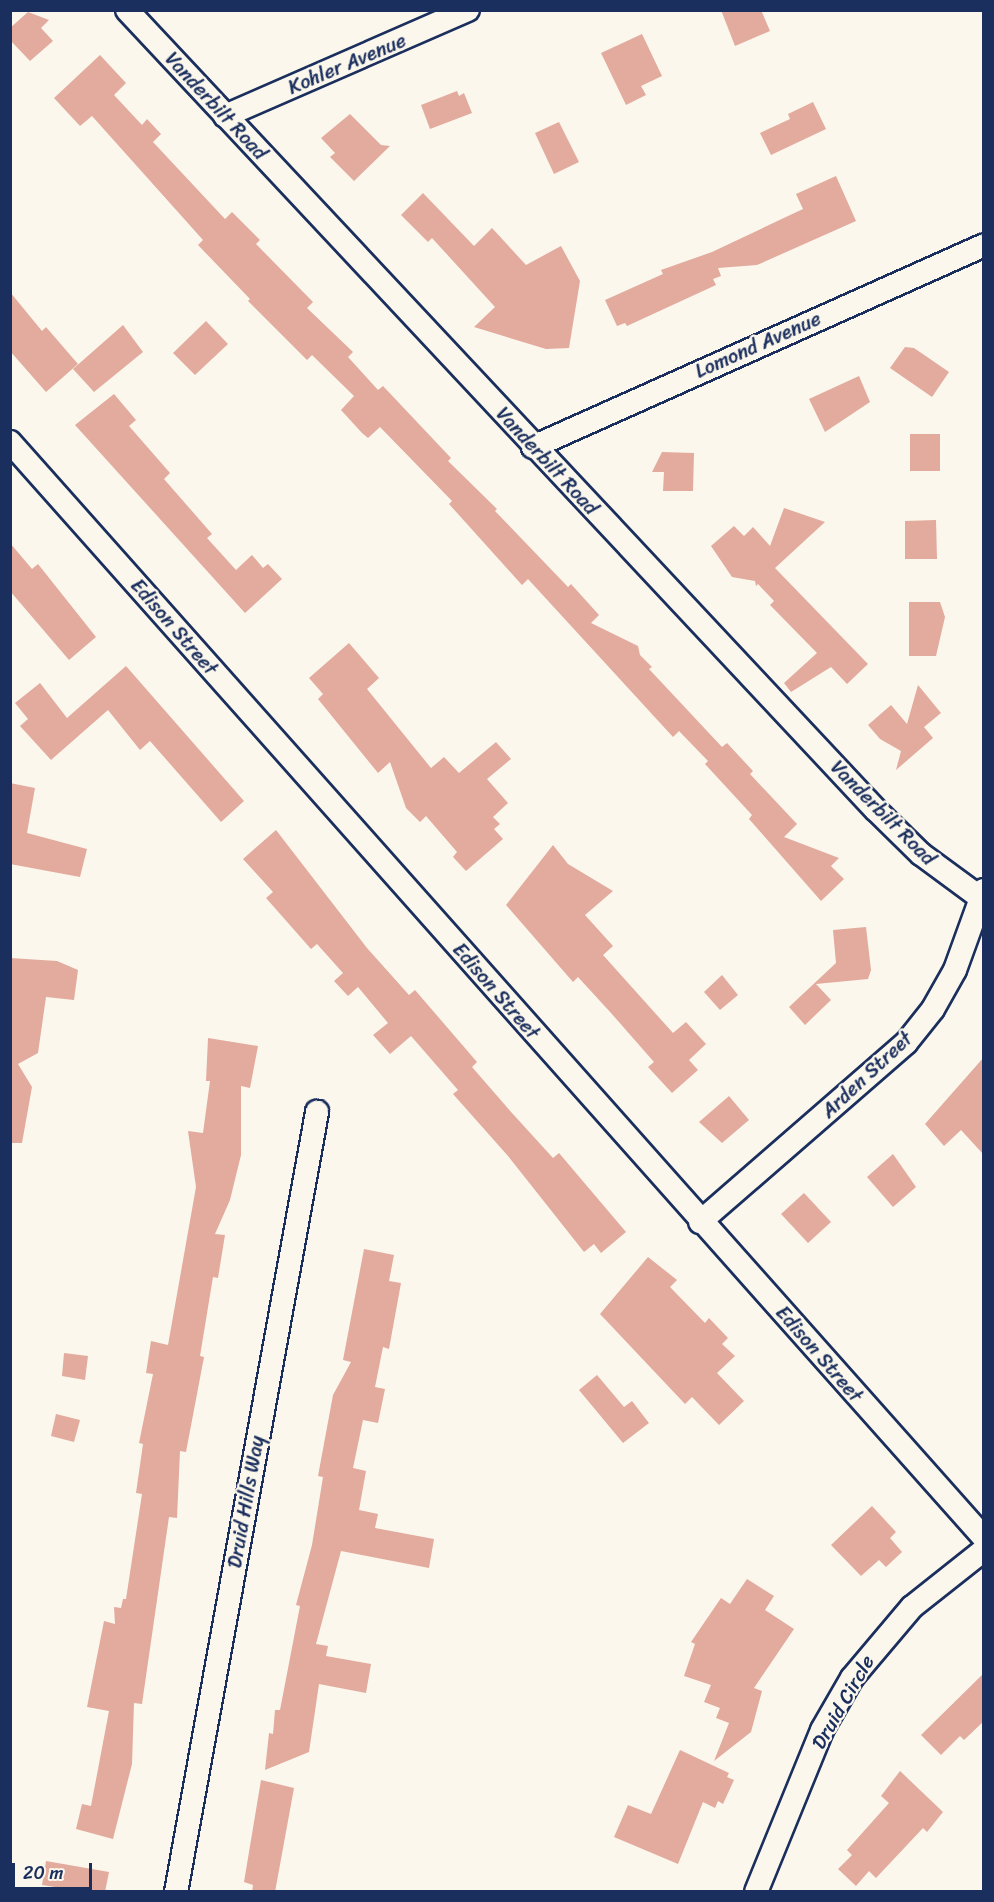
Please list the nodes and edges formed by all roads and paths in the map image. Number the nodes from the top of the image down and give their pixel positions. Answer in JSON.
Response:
{"nodes":[{"id":1,"x":127,"y":10,"type":"edge"},
{"id":2,"x":468,"y":10,"type":"edge"},
{"id":3,"x":225,"y":116,"type":"junction"},
{"id":4,"x":984,"y":245,"type":"edge"},
{"id":5,"x":10,"y":442,"type":"edge"},
{"id":6,"x":533,"y":447,"type":"junction"},
{"id":7,"x":982,"y":894,"type":"edge"},
{"id":8,"x":317,"y":1112,"type":"dead end"},
{"id":9,"x":700,"y":1222,"type":"junction"},
{"id":10,"x":984,"y":1538,"type":"edge"},
{"id":11,"x":984,"y":1550,"type":"edge"},
{"id":12,"x":176,"y":1892,"type":"edge"},
{"id":13,"x":756,"y":1892,"type":"edge"}],
"edges":[{"from":1,"to":3,"type":"street","name":"Vanderbilt Road"},
{"from":2,"to":3,"type":"street","name":"Kohler Avenue"},
{"from":3,"to":6,"type":"street","name":"Vanderbilt Road"},
{"from":4,"to":6,"type":"street","name":"Lomond Avenue"},
{"from":5,"to":9,"type":"street","name":"Edison Street"},
{"from":6,"to":7,"type":"street","name":"Vanderbilt Road"},
{"from":7,"to":9,"type":"street","name":"Arden Street"},
{"from":8,"to":12,"type":"street","name":"Druid Hills Way"},
{"from":9,"to":10,"type":"street","name":"Edison Street"},
{"from":11,"to":13,"type":"street","name":"Druid Circle"}]}
